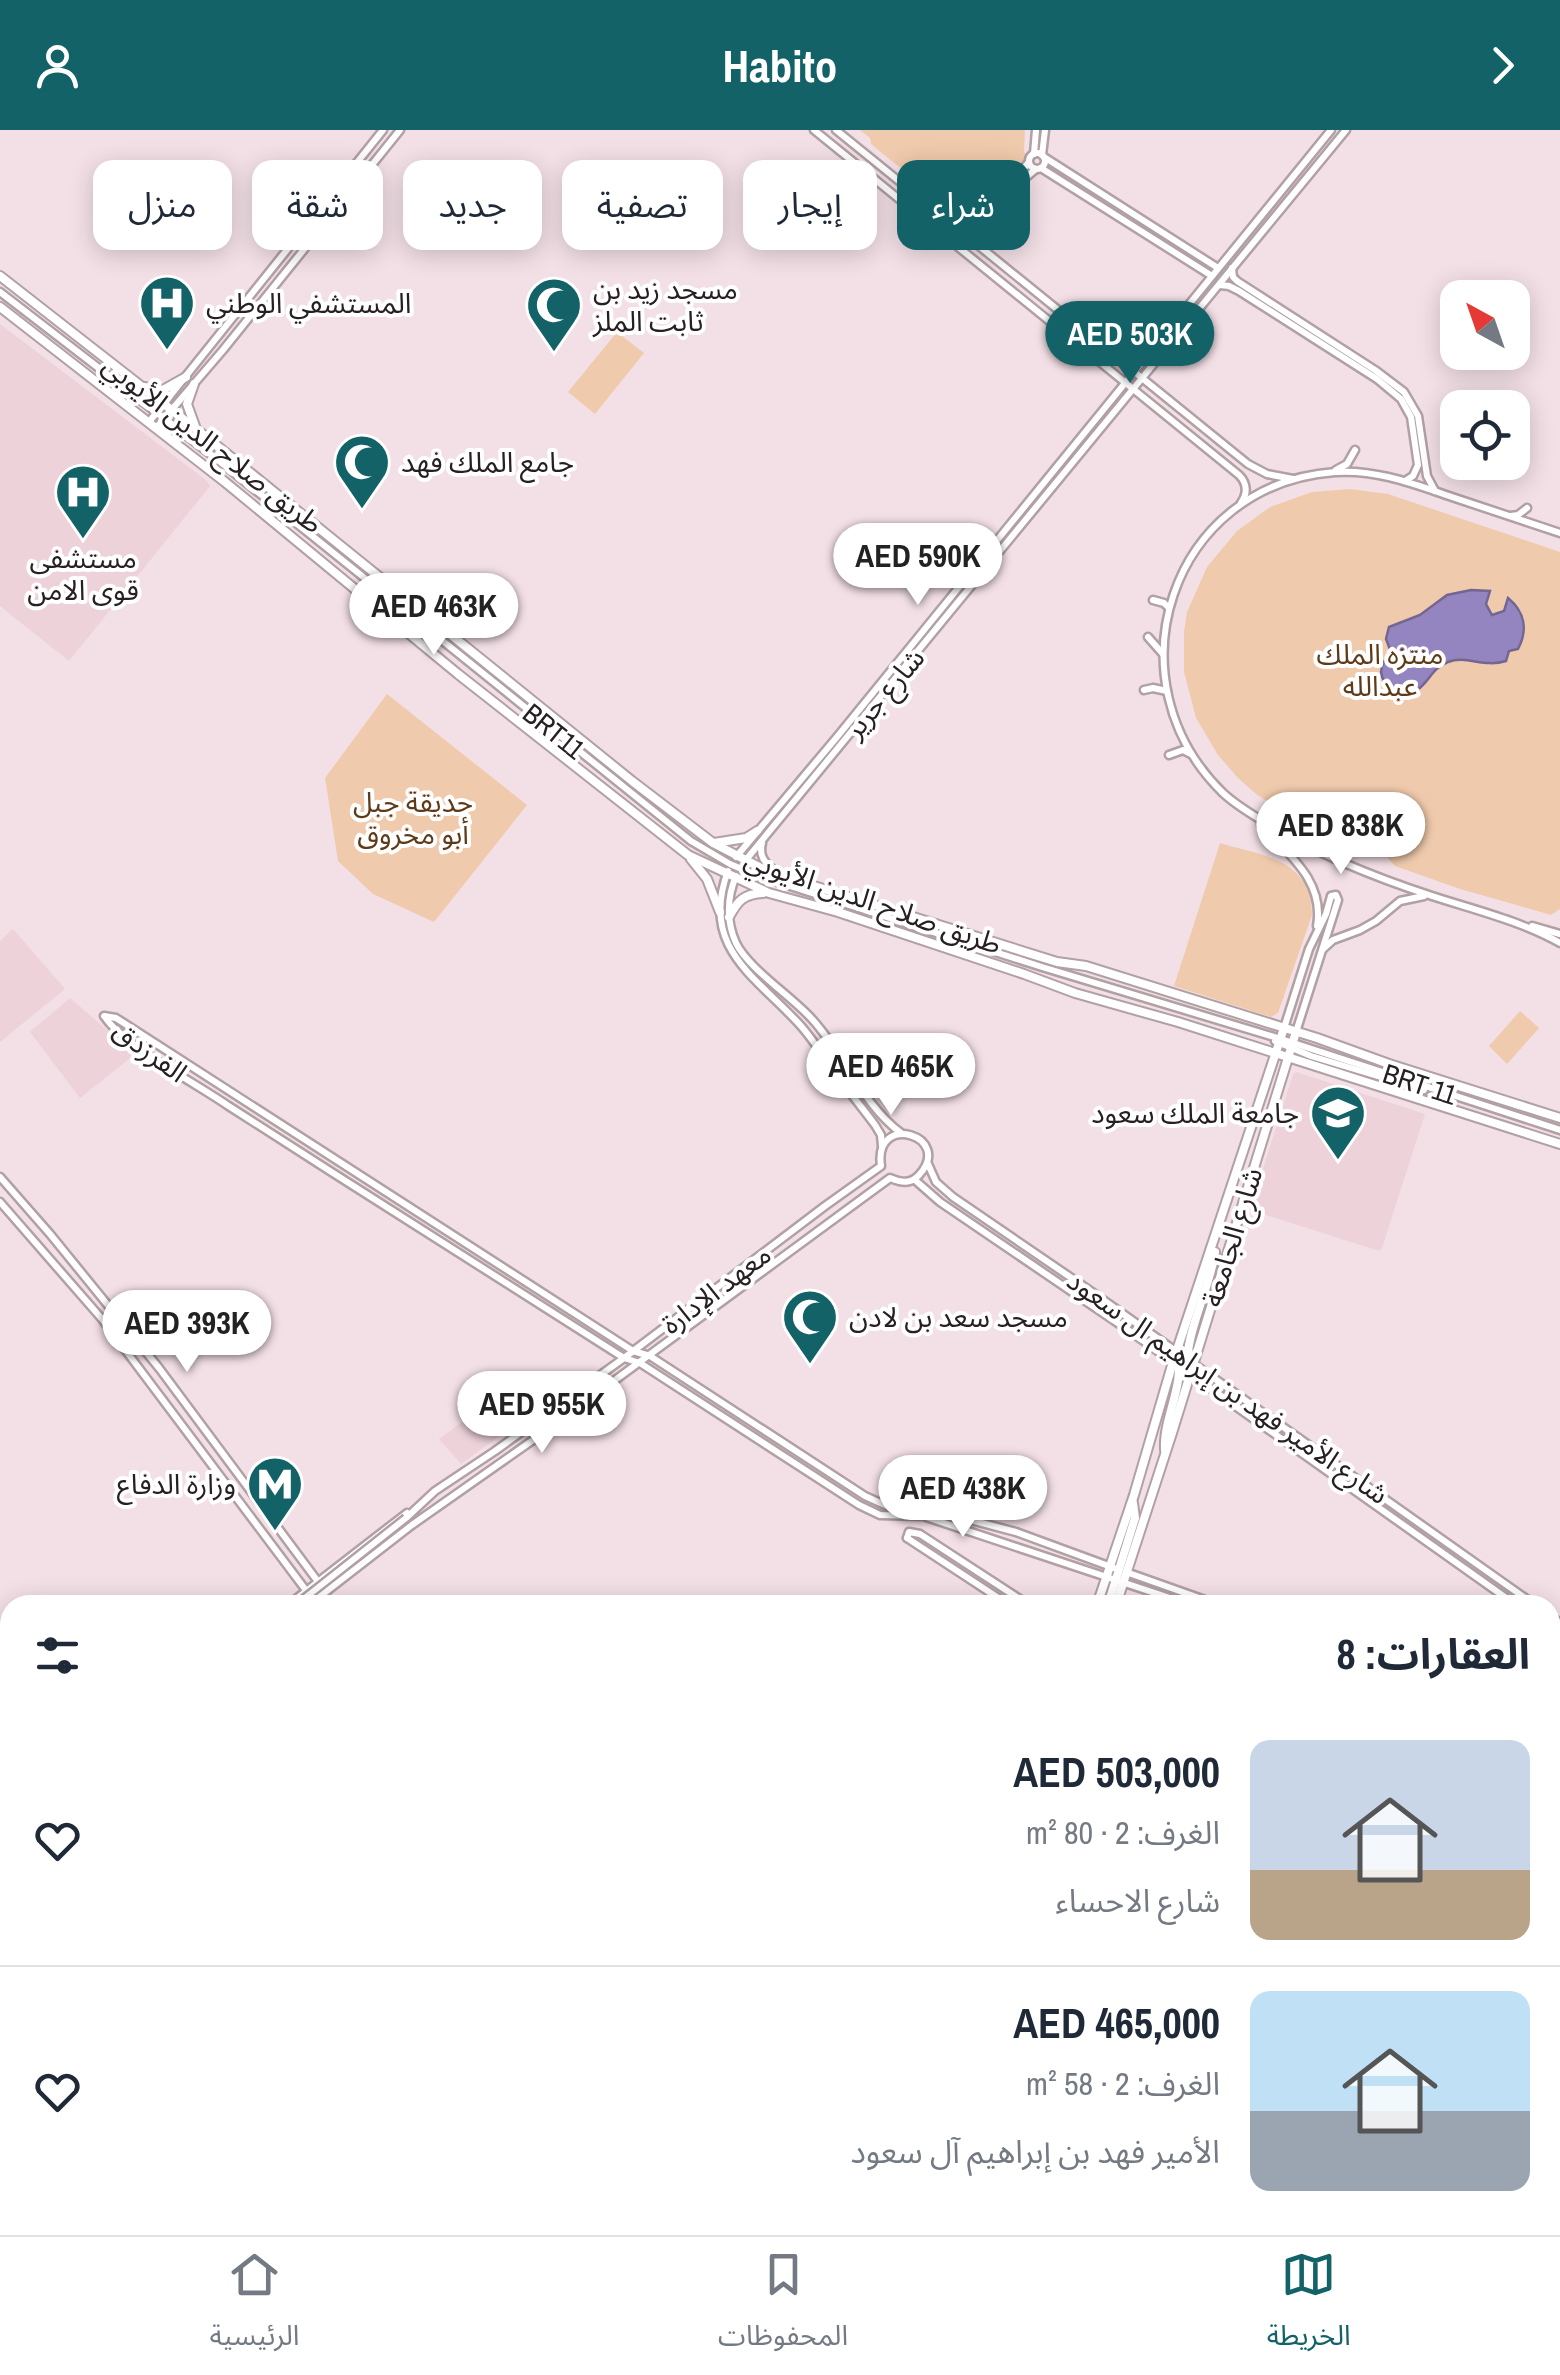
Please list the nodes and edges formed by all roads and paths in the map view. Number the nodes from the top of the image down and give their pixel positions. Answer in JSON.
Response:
{"nodes":[{"id":1,"x":383,"y":130,"type":"edge"},
{"id":2,"x":400,"y":130,"type":"edge"},
{"id":3,"x":814,"y":130,"type":"edge"},
{"id":4,"x":836,"y":130,"type":"edge"},
{"id":5,"x":1036,"y":130,"type":"edge"},
{"id":6,"x":1045,"y":130,"type":"edge"},
{"id":7,"x":1331,"y":130,"type":"edge"},
{"id":8,"x":1346,"y":130,"type":"edge"},
{"id":9,"x":1037,"y":157,"type":"junction"},
{"id":10,"x":1030,"y":166,"type":"edge"},
{"id":11,"x":1039,"y":168,"type":"junction"},
{"id":12,"x":1030,"y":174,"type":"edge"},
{"id":13,"x":897,"y":179,"type":"edge"},
{"id":14,"x":1143,"y":219,"type":"junction"},
{"id":15,"x":1154,"y":226,"type":"junction"},
{"id":16,"x":1139,"y":230,"type":"junction"},
{"id":17,"x":1148,"y":236,"type":"junction"},
{"id":18,"x":984,"y":250,"type":"edge"},
{"id":19,"x":1218,"y":268,"type":"junction"},
{"id":20,"x":1232,"y":268,"type":"junction"},
{"id":21,"x":0,"y":276,"type":"edge"},
{"id":22,"x":1212,"y":276,"type":"junction"},
{"id":23,"x":1218,"y":285,"type":"junction"},
{"id":24,"x":1237,"y":286,"type":"junction"},
{"id":25,"x":0,"y":292,"type":"edge"},
{"id":26,"x":0,"y":307,"type":"edge"},
{"id":27,"x":1121,"y":361,"type":"junction"},
{"id":28,"x":1142,"y":362,"type":"junction"},
{"id":29,"x":1151,"y":368,"type":"junction"},
{"id":30,"x":1113,"y":371,"type":"junction"},
{"id":31,"x":1134,"y":371,"type":"junction"},
{"id":32,"x":186,"y":377,"type":"junction"},
{"id":33,"x":1143,"y":378,"type":"junction"},
{"id":34,"x":1126,"y":382,"type":"junction"},
{"id":35,"x":194,"y":384,"type":"junction"},
{"id":36,"x":139,"y":386,"type":"junction"},
{"id":37,"x":1134,"y":388,"type":"junction"},
{"id":38,"x":1156,"y":388,"type":"junction"},
{"id":39,"x":1118,"y":392,"type":"junction"},
{"id":40,"x":1146,"y":398,"type":"junction"},
{"id":41,"x":1126,"y":399,"type":"junction"},
{"id":42,"x":164,"y":411,"type":"junction"},
{"id":43,"x":153,"y":425,"type":"junction"},
{"id":44,"x":198,"y":430,"type":"junction"},
{"id":45,"x":1355,"y":450,"type":"dead end"},
{"id":46,"x":1421,"y":459,"type":"junction"},
{"id":47,"x":1333,"y":472,"type":"junction"},
{"id":48,"x":1294,"y":480,"type":"junction"},
{"id":49,"x":1404,"y":481,"type":"junction"},
{"id":50,"x":1436,"y":492,"type":"junction"},
{"id":51,"x":1239,"y":504,"type":"junction"},
{"id":52,"x":1527,"y":508,"type":"dead end"},
{"id":53,"x":1510,"y":516,"type":"junction"},
{"id":54,"x":1560,"y":533,"type":"edge"},
{"id":55,"x":1153,"y":600,"type":"dead end"},
{"id":56,"x":1169,"y":608,"type":"junction"},
{"id":57,"x":1148,"y":637,"type":"dead end"},
{"id":58,"x":1163,"y":654,"type":"junction"},
{"id":59,"x":1144,"y":690,"type":"dead end"},
{"id":60,"x":1167,"y":691,"type":"junction"},
{"id":61,"x":1192,"y":754,"type":"junction"},
{"id":62,"x":1169,"y":755,"type":"dead end"},
{"id":63,"x":1253,"y":815,"type":"junction"},
{"id":64,"x":761,"y":834,"type":"junction"},
{"id":65,"x":713,"y":843,"type":"junction"},
{"id":66,"x":688,"y":855,"type":"junction"},
{"id":67,"x":735,"y":867,"type":"junction"},
{"id":68,"x":780,"y":879,"type":"junction"},
{"id":69,"x":769,"y":893,"type":"junction"},
{"id":70,"x":1430,"y":895,"type":"junction"},
{"id":71,"x":724,"y":914,"type":"junction"},
{"id":72,"x":1511,"y":921,"type":"junction"},
{"id":73,"x":1560,"y":934,"type":"edge"},
{"id":74,"x":1312,"y":943,"type":"junction"},
{"id":75,"x":1560,"y":943,"type":"edge"},
{"id":76,"x":1322,"y":950,"type":"junction"},
{"id":77,"x":1284,"y":1028,"type":"junction"},
{"id":78,"x":1296,"y":1032,"type":"junction"},
{"id":79,"x":1281,"y":1041,"type":"junction"},
{"id":80,"x":1291,"y":1050,"type":"junction"},
{"id":81,"x":1277,"y":1054,"type":"junction"},
{"id":82,"x":1560,"y":1118,"type":"edge"},
{"id":83,"x":1560,"y":1130,"type":"edge"},
{"id":84,"x":902,"y":1133,"type":"junction"},
{"id":85,"x":1560,"y":1144,"type":"edge"},
{"id":86,"x":882,"y":1146,"type":"junction"},
{"id":87,"x":928,"y":1164,"type":"junction"},
{"id":88,"x":0,"y":1176,"type":"edge"},
{"id":89,"x":916,"y":1180,"type":"junction"},
{"id":90,"x":0,"y":1202,"type":"edge"},
{"id":91,"x":633,"y":1351,"type":"junction"},
{"id":92,"x":650,"y":1356,"type":"junction"},
{"id":93,"x":624,"y":1358,"type":"junction"},
{"id":94,"x":1182,"y":1361,"type":"junction"},
{"id":95,"x":640,"y":1363,"type":"junction"},
{"id":96,"x":1190,"y":1374,"type":"junction"},
{"id":97,"x":1165,"y":1454,"type":"junction"},
{"id":98,"x":465,"y":1486,"type":"junction"},
{"id":99,"x":435,"y":1491,"type":"junction"},
{"id":100,"x":409,"y":1521,"type":"junction"},
{"id":101,"x":955,"y":1557,"type":"junction"},
{"id":102,"x":950,"y":1566,"type":"junction"},
{"id":103,"x":334,"y":1569,"type":"junction"},
{"id":104,"x":1119,"y":1569,"type":"junction"},
{"id":105,"x":344,"y":1579,"type":"junction"},
{"id":106,"x":1115,"y":1580,"type":"junction"},
{"id":107,"x":319,"y":1582,"type":"junction"},
{"id":108,"x":306,"y":1591,"type":"junction"},
{"id":109,"x":302,"y":1595,"type":"edge"},
{"id":110,"x":306,"y":1595,"type":"edge"},
{"id":111,"x":308,"y":1595,"type":"edge"},
{"id":112,"x":325,"y":1595,"type":"edge"},
{"id":113,"x":326,"y":1595,"type":"edge"},
{"id":114,"x":333,"y":1595,"type":"edge"},
{"id":115,"x":995,"y":1595,"type":"edge"},
{"id":116,"x":1014,"y":1595,"type":"edge"},
{"id":117,"x":1104,"y":1595,"type":"edge"},
{"id":118,"x":1111,"y":1595,"type":"edge"},
{"id":119,"x":1116,"y":1595,"type":"edge"},
{"id":120,"x":1161,"y":1595,"type":"edge"},
{"id":121,"x":1191,"y":1595,"type":"edge"},
{"id":122,"x":1502,"y":1595,"type":"edge"},
{"id":123,"x":1521,"y":1595,"type":"edge"}],
"edges":[{"from":1,"to":32,"type":"main road"},
{"from":2,"to":35,"type":"main road"},
{"from":3,"to":30,"type":"main road"},
{"from":4,"to":13,"type":"main road"},
{"from":5,"to":9,"type":"main road"},
{"from":6,"to":9,"type":"main road"},
{"from":7,"to":19,"type":"main road"},
{"from":8,"to":20,"type":"main road","name":"شارع جرير"},
{"from":9,"to":10,"type":"main road"},
{"from":9,"to":11,"type":"main road"},
{"from":9,"to":11,"type":"main road"},
{"from":9,"to":14,"type":"main road"},
{"from":11,"to":12,"type":"main road"},
{"from":11,"to":16,"type":"main road"},
{"from":14,"to":15,"type":"main road"},
{"from":14,"to":16,"type":"main road"},
{"from":15,"to":17,"type":"main road"},
{"from":15,"to":19,"type":"main road"},
{"from":16,"to":17,"type":"main road"},
{"from":17,"to":22,"type":"main road"},
{"from":18,"to":27,"type":"main road"},
{"from":19,"to":22,"type":"main road","name":"شارع جرير"},
{"from":20,"to":23,"type":"main road","name":"شارع جرير"},
{"from":20,"to":24,"type":"main road"},
{"from":21,"to":36,"type":"main road","name":"طريق صلاح الدين الأيوبي"},
{"from":22,"to":28,"type":"main road","name":"شارع جرير"},
{"from":23,"to":24,"type":"main road"},
{"from":23,"to":29,"type":"main road","name":"شارع جرير"},
{"from":24,"to":46,"type":"main road"},
{"from":25,"to":42,"type":"main road","name":"BRT11"},
{"from":26,"to":43,"type":"main road","name":"طريق صلاح الدين الأيوبي"},
{"from":27,"to":30,"type":"main road"},
{"from":27,"to":31,"type":"main road"},
{"from":28,"to":29,"type":"main road"},
{"from":28,"to":31,"type":"main road","name":"شارع جرير"},
{"from":29,"to":33,"type":"main road","name":"شارع جرير"},
{"from":30,"to":34,"type":"main road"},
{"from":31,"to":33,"type":"main road"},
{"from":31,"to":34,"type":"main road","name":"شارع جرير"},
{"from":32,"to":36,"type":"main road"},
{"from":32,"to":42,"type":"main road"},
{"from":33,"to":37,"type":"main road","name":"شارع جرير"},
{"from":33,"to":38,"type":"main road"},
{"from":34,"to":37,"type":"main road"},
{"from":34,"to":39,"type":"main road","name":"شارع جرير"},
{"from":35,"to":42,"type":"main road"},
{"from":35,"to":44,"type":"main road"},
{"from":36,"to":42,"type":"main road","name":"طريق صلاح الدين الأيوبي"},
{"from":37,"to":40,"type":"main road"},
{"from":37,"to":41,"type":"main road","name":"شارع جرير"},
{"from":38,"to":40,"type":"main road"},
{"from":38,"to":48,"type":"main road"},
{"from":39,"to":41,"type":"main road"},
{"from":39,"to":64,"type":"main road","name":"شارع جرير"},
{"from":40,"to":51,"type":"main road"},
{"from":41,"to":64,"type":"main road","name":"شارع جرير"},
{"from":42,"to":43,"type":"main road"},
{"from":42,"to":44,"type":"main road","name":"طريق صلاح الدين الأيوبي"},
{"from":42,"to":67,"type":"main road","name":"BRT11"},
{"from":43,"to":66,"type":"main road","name":"طريق صلاح الدين الأيوبي"},
{"from":44,"to":65,"type":"main road","name":"طريق صلاح الدين الأيوبي"},
{"from":45,"to":47,"type":"main road"},
{"from":46,"to":49,"type":"main road"},
{"from":46,"to":50,"type":"main road"},
{"from":47,"to":48,"type":"main road"},
{"from":47,"to":49,"type":"main road"},
{"from":48,"to":51,"type":"main road"},
{"from":49,"to":50,"type":"main road"},
{"from":50,"to":53,"type":"main road"},
{"from":51,"to":56,"type":"main road"},
{"from":52,"to":53,"type":"main road"},
{"from":53,"to":54,"type":"main road"},
{"from":55,"to":56,"type":"main road"},
{"from":56,"to":58,"type":"main road"},
{"from":57,"to":58,"type":"main road"},
{"from":58,"to":60,"type":"main road"},
{"from":59,"to":60,"type":"main road"},
{"from":60,"to":61,"type":"main road"},
{"from":61,"to":62,"type":"main road"},
{"from":61,"to":63,"type":"main road"},
{"from":63,"to":70,"type":"main road"},
{"from":63,"to":74,"type":"main road"},
{"from":64,"to":65,"type":"main road"},
{"from":64,"to":67,"type":"main road","name":"شارع جرير"},
{"from":64,"to":68,"type":"main road"},
{"from":65,"to":67,"type":"main road","name":"طريق صلاح الدين الأيوبي"},
{"from":66,"to":67,"type":"main road","name":"طريق صلاح الدين الأيوبي"},
{"from":66,"to":71,"type":"main road"},
{"from":67,"to":68,"type":"main road","name":"طريق صلاح الدين الأيوبي"},
{"from":67,"to":69,"type":"main road","name":"طريق صلاح الدين الأيوبي"},
{"from":67,"to":71,"type":"main road"},
{"from":68,"to":77,"type":"main road","name":"طريق صلاح الدين الأيوبي"},
{"from":68,"to":79,"type":"main road","name":"BRT 11"},
{"from":69,"to":71,"type":"main road"},
{"from":69,"to":81,"type":"main road","name":"طريق صلاح الدين الأيوبي"},
{"from":70,"to":72,"type":"main road"},
{"from":70,"to":76,"type":"main road"},
{"from":71,"to":84,"type":"main road"},
{"from":71,"to":86,"type":"main road"},
{"from":72,"to":73,"type":"main road"},
{"from":72,"to":75,"type":"main road"},
{"from":74,"to":76,"type":"main road","name":"شارع الجامعة"},
{"from":74,"to":77,"type":"main road","name":"شارع الجامعة"},
{"from":76,"to":78,"type":"main road","name":"شارع الجامعة"},
{"from":77,"to":78,"type":"main road","name":"طريق صلاح الدين الأيوبي"},
{"from":77,"to":79,"type":"main road","name":"شارع الجامعة"},
{"from":78,"to":80,"type":"main road","name":"شارع الجامعة"},
{"from":78,"to":82,"type":"main road","name":"طريق صلاح الدين الأيوبي"},
{"from":79,"to":80,"type":"main road","name":"BRT 11"},
{"from":79,"to":81,"type":"main road","name":"شارع الجامعة"},
{"from":80,"to":81,"type":"main road","name":"طريق صلاح الدين الأيوبي"},
{"from":80,"to":83,"type":"main road","name":"BRT 11"},
{"from":80,"to":85,"type":"main road","name":"طريق صلاح الدين الأيوبي"},
{"from":80,"to":94,"type":"main road","name":"شارع الجامعة"},
{"from":81,"to":94,"type":"main road","name":"شارع الجامعة"},
{"from":84,"to":86,"type":"main road"},
{"from":84,"to":87,"type":"main road","name":"شارع الأمير فهد بن إبراهيم ال سعود"},
{"from":86,"to":91,"type":"main road","name":"معهد الإدارة"},
{"from":87,"to":89,"type":"main road"},
{"from":87,"to":94,"type":"main road","name":"شارع الأمير فهد بن إبراهيم ال سعود"},
{"from":88,"to":107,"type":"main road"},
{"from":89,"to":92,"type":"main road","name":"معهد الإدارة"},
{"from":89,"to":94,"type":"main road","name":"شارع الأمير فهد بن إبراهيم ال سعود"},
{"from":90,"to":108,"type":"main road"},
{"from":91,"to":92,"type":"main road"},
{"from":91,"to":93,"type":"main road","name":"معهد الإدارة"},
{"from":91,"to":93,"type":"main road","name":"الفرزدق"},
{"from":92,"to":95,"type":"main road","name":"معهد الإدارة"},
{"from":92,"to":104,"type":"main road"},
{"from":93,"to":95,"type":"main road"},
{"from":93,"to":99,"type":"main road","name":"معهد الإدارة"},
{"from":94,"to":96,"type":"main road","name":"شارع الجامعة"},
{"from":94,"to":97,"type":"main road"},
{"from":94,"to":104,"type":"main road","name":"شارع الجامعة"},
{"from":94,"to":123,"type":"main road","name":"شارع الأمير فهد بن إبراهيم ال سعود"},
{"from":95,"to":98,"type":"main road","name":"معهد الإدارة"},
{"from":95,"to":106,"type":"main road"},
{"from":96,"to":97,"type":"main road","name":"شارع الجامعة"},
{"from":96,"to":122,"type":"main road","name":"شارع الأمير فهد بن إبراهيم ال سعود"},
{"from":97,"to":104,"type":"main road","name":"شارع الجامعة"},
{"from":98,"to":100,"type":"main road","name":"معهد الإدارة"},
{"from":98,"to":105,"type":"main road"},
{"from":99,"to":100,"type":"main road","name":"معهد الإدارة"},
{"from":99,"to":103,"type":"main road"},
{"from":100,"to":110,"type":"main road","bridge":true},
{"from":100,"to":112,"type":"main road","bridge":true},
{"from":101,"to":102,"type":"main road"},
{"from":101,"to":102,"type":"main road"},
{"from":101,"to":116,"type":"main road"},
{"from":102,"to":115,"type":"main road"},
{"from":103,"to":105,"type":"main road"},
{"from":103,"to":107,"type":"main road"},
{"from":104,"to":106,"type":"main road","name":"شارع الجامعة"},
{"from":104,"to":106,"type":"main road","name":"شارع الجامعة"},
{"from":104,"to":121,"type":"main road"},
{"from":105,"to":114,"type":"main road"},
{"from":106,"to":117,"type":"main road","name":"شارع الجامعة"},
{"from":106,"to":118,"type":"main road"},
{"from":106,"to":119,"type":"main road","name":"شارع الجامعة"},
{"from":106,"to":120,"type":"main road"},
{"from":107,"to":108,"type":"main road"},
{"from":107,"to":113,"type":"main road"},
{"from":108,"to":109,"type":"main road"},
{"from":108,"to":111,"type":"main road"}]}
